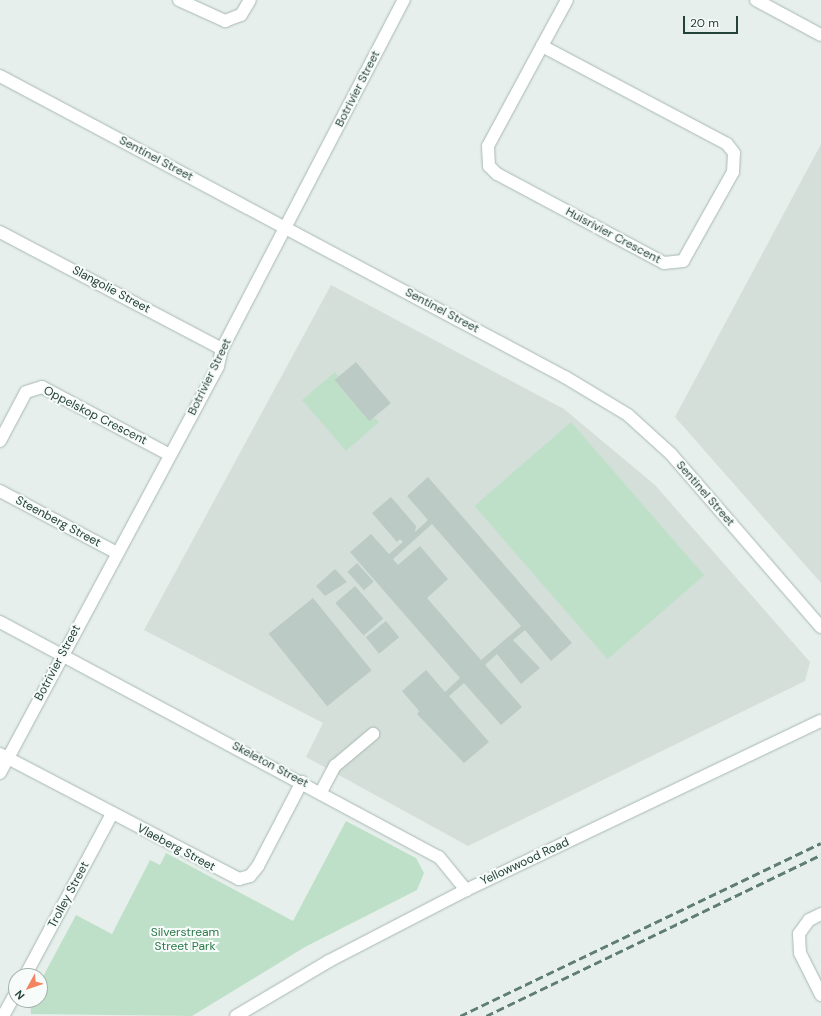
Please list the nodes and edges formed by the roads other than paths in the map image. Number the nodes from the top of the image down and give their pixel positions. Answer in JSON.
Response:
{"nodes":[{"id":1,"x":179,"y":0,"type":"edge"},
{"id":2,"x":250,"y":0,"type":"edge"},
{"id":3,"x":404,"y":0,"type":"edge"},
{"id":4,"x":566,"y":0,"type":"edge"},
{"id":5,"x":756,"y":0,"type":"edge"},
{"id":6,"x":821,"y":35,"type":"edge"},
{"id":7,"x":542,"y":46,"type":"junction"},
{"id":8,"x":0,"y":76,"type":"edge"},
{"id":9,"x":286,"y":228,"type":"junction"},
{"id":10,"x":0,"y":232,"type":"edge"},
{"id":11,"x":222,"y":349,"type":"junction"},
{"id":12,"x":0,"y":441,"type":"edge"},
{"id":13,"x":170,"y":455,"type":"junction"},
{"id":14,"x":0,"y":491,"type":"edge"},
{"id":15,"x":117,"y":553,"type":"junction"},
{"id":16,"x":0,"y":622,"type":"edge"},
{"id":17,"x":821,"y":627,"type":"edge"},
{"id":18,"x":62,"y":656,"type":"junction"},
{"id":19,"x":821,"y":721,"type":"edge"},
{"id":20,"x":373,"y":734,"type":"dead end"},
{"id":21,"x":4,"y":756,"type":"edge"},
{"id":22,"x":0,"y":773,"type":"edge"},
{"id":23,"x":302,"y":782,"type":"junction"},
{"id":24,"x":321,"y":792,"type":"junction"},
{"id":25,"x":112,"y":814,"type":"junction"},
{"id":26,"x":466,"y":890,"type":"junction"},
{"id":27,"x":821,"y":914,"type":"edge"},
{"id":28,"x":29,"y":968,"type":"edge"},
{"id":29,"x":821,"y":996,"type":"edge"},
{"id":30,"x":8,"y":1007,"type":"edge"},
{"id":31,"x":3,"y":1016,"type":"edge"},
{"id":32,"x":236,"y":1016,"type":"edge"}],
"edges":[{"from":1,"to":2,"type":"street"},
{"from":3,"to":9,"type":"street","name":"Botrivier Street"},
{"from":4,"to":7,"type":"street","name":"Huisrivier Crescent"},
{"from":5,"to":6,"type":"street"},
{"from":7,"to":7,"type":"street","name":"Huisrivier Crescent"},
{"from":8,"to":9,"type":"street","name":"Sentinel Street"},
{"from":9,"to":11,"type":"street","name":"Botrivier Street"},
{"from":9,"to":17,"type":"street","name":"Sentinel Street"},
{"from":10,"to":11,"type":"street","name":"Slangolie Street"},
{"from":11,"to":13,"type":"street","name":"Botrivier Street"},
{"from":12,"to":13,"type":"street","name":"Oppelskop Crescent"},
{"from":13,"to":15,"type":"street","name":"Botrivier Street"},
{"from":14,"to":15,"type":"street","name":"Steenberg Street"},
{"from":15,"to":18,"type":"street","name":"Botrivier Street"},
{"from":16,"to":18,"type":"street","name":"Skeleton Street"},
{"from":18,"to":21,"type":"street","name":"Botrivier Street"},
{"from":18,"to":23,"type":"street","name":"Skeleton Street"},
{"from":19,"to":26,"type":"street","name":"Yellowwood Road"},
{"from":20,"to":24,"type":"street"},
{"from":21,"to":22,"type":"street","name":"Botrivier Street"},
{"from":21,"to":25,"type":"street","name":"Vlaeberg Street"},
{"from":23,"to":24,"type":"street","name":"Skeleton Street"},
{"from":23,"to":25,"type":"street","name":"Vlaeberg Street"},
{"from":24,"to":26,"type":"street","name":"Skeleton Street"},
{"from":25,"to":28,"type":"street","name":"Trolley Street"},
{"from":26,"to":32,"type":"street","name":"Yellowwood Road"},
{"from":27,"to":29,"type":"street"},
{"from":30,"to":31,"type":"street"}]}
